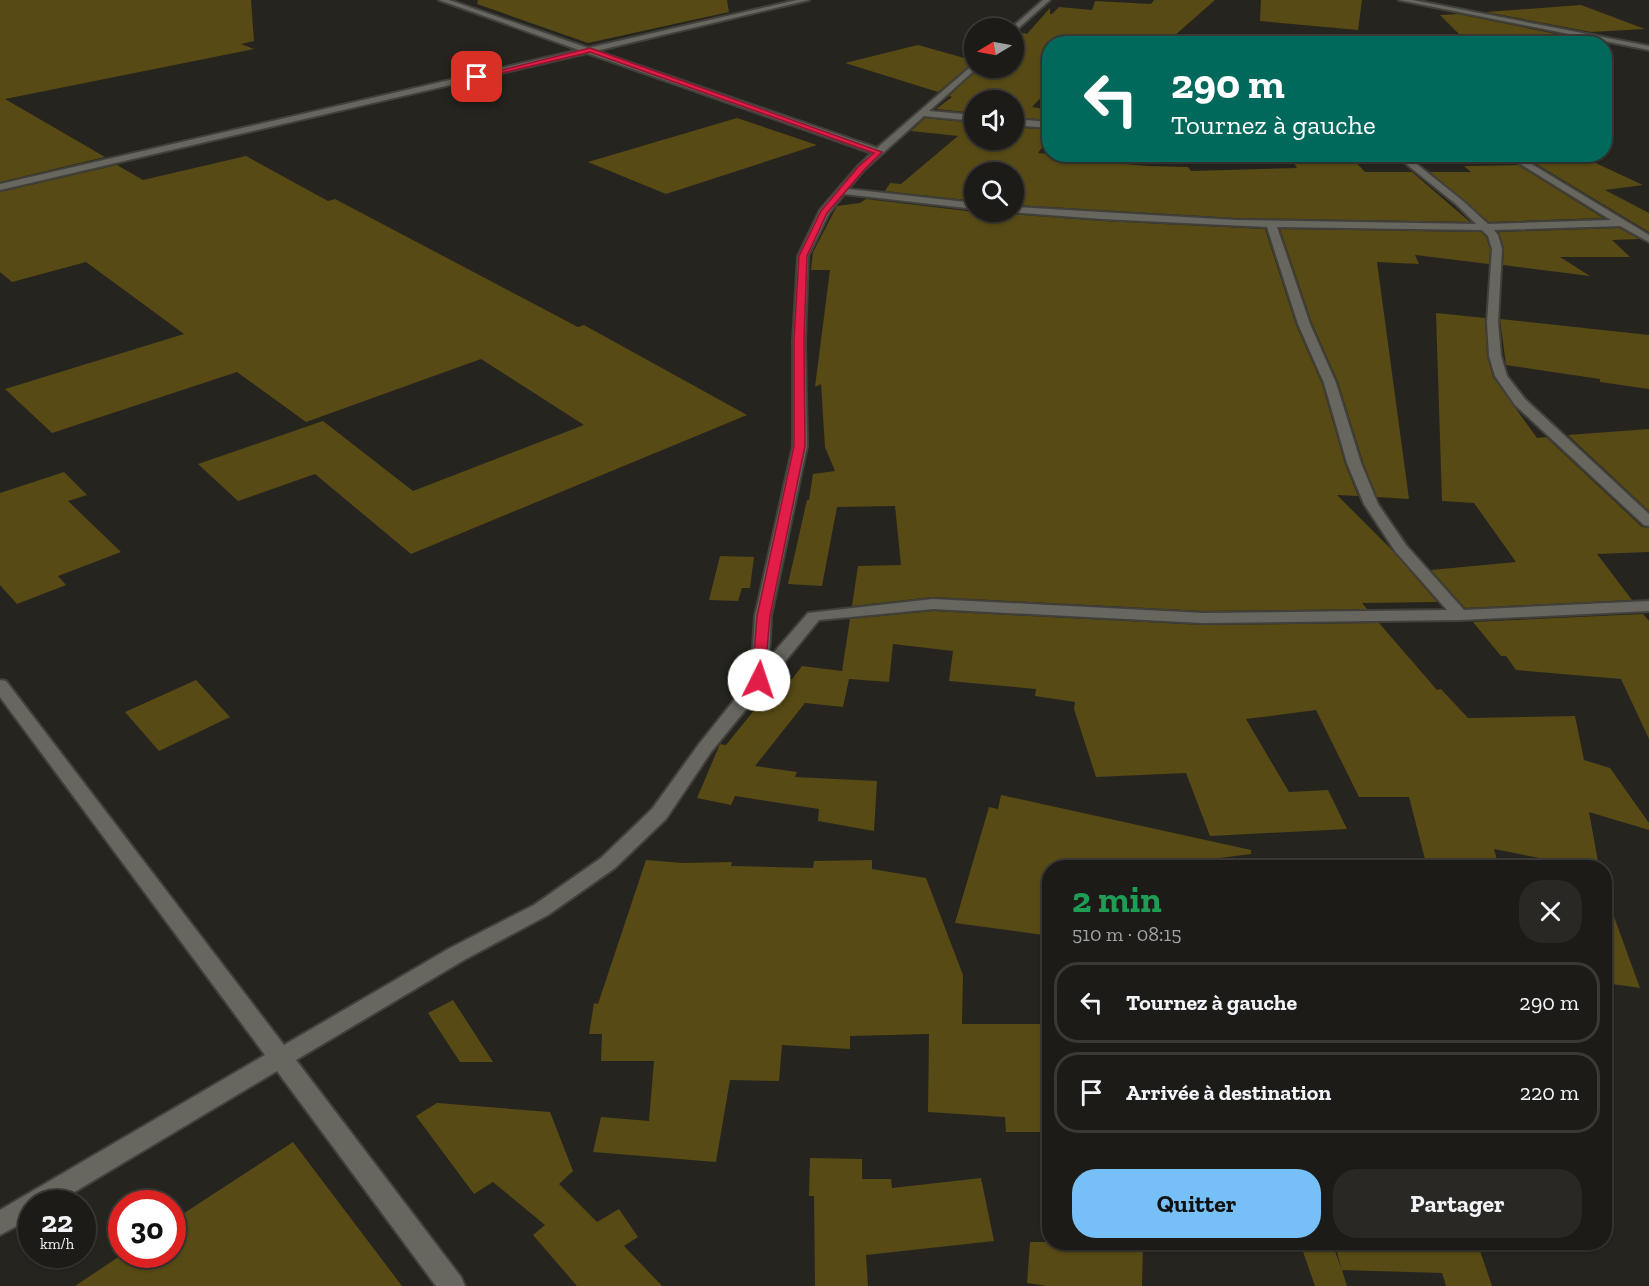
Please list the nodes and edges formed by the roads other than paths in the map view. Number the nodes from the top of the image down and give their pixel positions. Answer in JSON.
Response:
{"nodes":[{"id":1,"x":442,"y":0,"type":"edge"},
{"id":2,"x":806,"y":0,"type":"edge"},
{"id":3,"x":1047,"y":0,"type":"edge"},
{"id":4,"x":1402,"y":0,"type":"edge"},
{"id":5,"x":1024,"y":21,"type":"edge"},
{"id":6,"x":1587,"y":36,"type":"edge"},
{"id":7,"x":1612,"y":41,"type":"edge"},
{"id":8,"x":1649,"y":48,"type":"edge"},
{"id":9,"x":590,"y":50,"type":"junction"},
{"id":10,"x":964,"y":75,"type":"edge"},
{"id":11,"x":921,"y":113,"type":"junction"},
{"id":12,"x":964,"y":117,"type":"edge"},
{"id":13,"x":1024,"y":123,"type":"edge"},
{"id":14,"x":1042,"y":124,"type":"edge"},
{"id":15,"x":879,"y":152,"type":"junction"},
{"id":16,"x":1408,"y":162,"type":"edge"},
{"id":17,"x":1521,"y":162,"type":"edge"},
{"id":18,"x":0,"y":187,"type":"edge"},
{"id":19,"x":841,"y":191,"type":"junction"},
{"id":20,"x":964,"y":205,"type":"edge"},
{"id":21,"x":1024,"y":211,"type":"edge"},
{"id":22,"x":1618,"y":223,"type":"junction"},
{"id":23,"x":1270,"y":224,"type":"junction"},
{"id":24,"x":1485,"y":228,"type":"junction"},
{"id":25,"x":1649,"y":239,"type":"edge"},
{"id":26,"x":1649,"y":522,"type":"edge"},
{"id":27,"x":1649,"y":606,"type":"edge"},
{"id":28,"x":1460,"y":615,"type":"junction"},
{"id":29,"x":759,"y":680,"type":"junction"},
{"id":30,"x":0,"y":685,"type":"edge"},
{"id":31,"x":280,"y":1058,"type":"junction"},
{"id":32,"x":57,"y":1190,"type":"edge"},
{"id":33,"x":18,"y":1213,"type":"edge"},
{"id":34,"x":0,"y":1223,"type":"edge"},
{"id":35,"x":452,"y":1286,"type":"edge"}],
"edges":[{"from":1,"to":9,"type":"street"},
{"from":2,"to":9,"type":"street"},
{"from":3,"to":5,"type":"street"},
{"from":4,"to":6,"type":"street"},
{"from":7,"to":8,"type":"street"},
{"from":9,"to":15,"type":"street"},
{"from":9,"to":18,"type":"street"},
{"from":10,"to":11,"type":"street"},
{"from":11,"to":12,"type":"street"},
{"from":11,"to":15,"type":"street"},
{"from":13,"to":14,"type":"street"},
{"from":15,"to":19,"type":"street"},
{"from":16,"to":24,"type":"street"},
{"from":17,"to":22,"type":"street"},
{"from":19,"to":20,"type":"street"},
{"from":19,"to":29,"type":"street"},
{"from":21,"to":23,"type":"street"},
{"from":22,"to":24,"type":"street"},
{"from":22,"to":25,"type":"street"},
{"from":23,"to":24,"type":"street"},
{"from":23,"to":28,"type":"street"},
{"from":24,"to":26,"type":"street"},
{"from":27,"to":28,"type":"street"},
{"from":28,"to":29,"type":"street"},
{"from":29,"to":31,"type":"street"},
{"from":30,"to":31,"type":"street"},
{"from":31,"to":32,"type":"street"},
{"from":31,"to":35,"type":"street"},
{"from":33,"to":34,"type":"street"}]}
